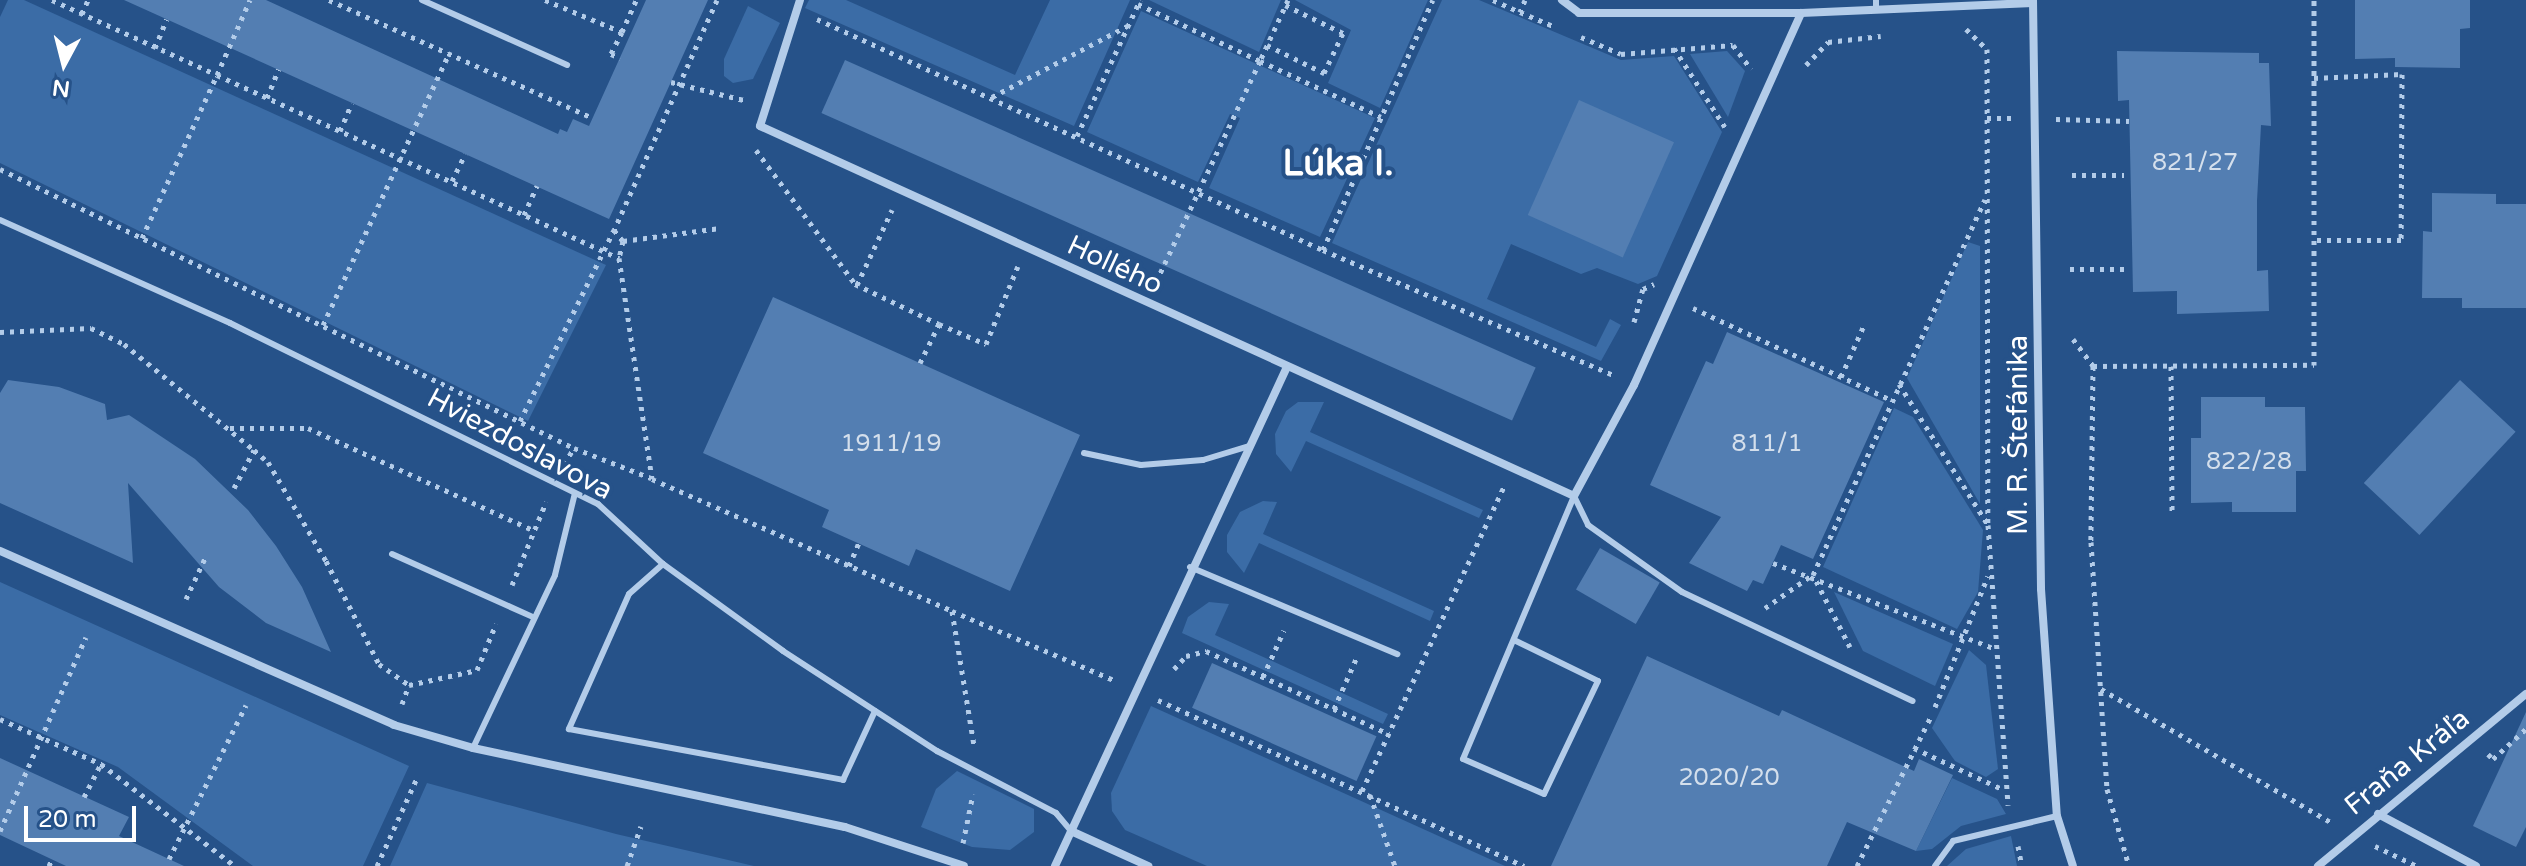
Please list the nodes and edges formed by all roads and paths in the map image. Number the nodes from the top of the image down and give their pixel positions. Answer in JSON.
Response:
{"nodes":[{"id":1,"x":52,"y":0,"type":"edge"},
{"id":2,"x":88,"y":0,"type":"edge"},
{"id":3,"x":250,"y":0,"type":"edge"},
{"id":4,"x":329,"y":0,"type":"edge"},
{"id":5,"x":422,"y":0,"type":"edge"},
{"id":6,"x":545,"y":0,"type":"edge"},
{"id":7,"x":636,"y":0,"type":"edge"},
{"id":8,"x":717,"y":0,"type":"edge"},
{"id":9,"x":1433,"y":0,"type":"edge"},
{"id":10,"x":1493,"y":0,"type":"edge"},
{"id":11,"x":1525,"y":0,"type":"edge"},
{"id":12,"x":1562,"y":0,"type":"edge"},
{"id":13,"x":1575,"y":0,"type":"edge"},
{"id":14,"x":2314,"y":0,"type":"edge"},
{"id":15,"x":2033,"y":1,"type":"edge"},
{"id":16,"x":1139,"y":2,"type":"edge"},
{"id":17,"x":1287,"y":3,"type":"edge"},
{"id":18,"x":798,"y":4,"type":"edge"},
{"id":19,"x":1876,"y":4,"type":"edge"},
{"id":20,"x":1520,"y":12,"type":"junction"},
{"id":21,"x":1579,"y":13,"type":"junction"},
{"id":22,"x":1801,"y":13,"type":"junction"},
{"id":23,"x":82,"y":14,"type":"junction"},
{"id":24,"x":167,"y":19,"type":"dead end"},
{"id":25,"x":1127,"y":26,"type":"junction"},
{"id":26,"x":1563,"y":30,"type":"dead end"},
{"id":27,"x":1966,"y":30,"type":"dead end"},
{"id":28,"x":622,"y":32,"type":"junction"},
{"id":29,"x":1578,"y":36,"type":"dead end"},
{"id":30,"x":1267,"y":45,"type":"junction"},
{"id":31,"x":1674,"y":47,"type":"junction"},
{"id":32,"x":155,"y":48,"type":"junction"},
{"id":33,"x":449,"y":53,"type":"junction"},
{"id":34,"x":620,"y":58,"type":"dead end"},
{"id":35,"x":1260,"y":61,"type":"junction"},
{"id":36,"x":567,"y":65,"type":"dead end"},
{"id":37,"x":1752,"y":68,"type":"dead end"},
{"id":38,"x":279,"y":69,"type":"dead end"},
{"id":39,"x":217,"y":75,"type":"junction"},
{"id":40,"x":2314,"y":78,"type":"junction"},
{"id":41,"x":671,"y":82,"type":"dead end"},
{"id":42,"x":679,"y":85,"type":"junction"},
{"id":43,"x":992,"y":97,"type":"junction"},
{"id":44,"x":267,"y":98,"type":"junction"},
{"id":45,"x":352,"y":103,"type":"dead end"},
{"id":46,"x":1381,"y":117,"type":"junction"},
{"id":47,"x":593,"y":118,"type":"dead end"},
{"id":48,"x":340,"y":131,"type":"junction"},
{"id":49,"x":1729,"y":132,"type":"dead end"},
{"id":50,"x":1077,"y":136,"type":"junction"},
{"id":51,"x":645,"y":140,"type":"dead end"},
{"id":52,"x":749,"y":141,"type":"dead end"},
{"id":53,"x":653,"y":145,"type":"junction"},
{"id":54,"x":465,"y":154,"type":"dead end"},
{"id":55,"x":402,"y":158,"type":"junction"},
{"id":56,"x":0,"y":169,"type":"edge"},
{"id":57,"x":2072,"y":175,"type":"dead end"},
{"id":58,"x":2124,"y":175,"type":"dead end"},
{"id":59,"x":452,"y":181,"type":"junction"},
{"id":60,"x":537,"y":186,"type":"dead end"},
{"id":61,"x":901,"y":190,"type":"junction"},
{"id":62,"x":1198,"y":191,"type":"junction"},
{"id":63,"x":1987,"y":195,"type":"junction"},
{"id":64,"x":524,"y":215,"type":"junction"},
{"id":65,"x":0,"y":220,"type":"edge"},
{"id":66,"x":720,"y":228,"type":"dead end"},
{"id":67,"x":614,"y":230,"type":"junction"},
{"id":68,"x":142,"y":238,"type":"junction"},
{"id":69,"x":2316,"y":240,"type":"junction"},
{"id":70,"x":623,"y":241,"type":"junction"},
{"id":71,"x":1026,"y":248,"type":"junction"},
{"id":72,"x":602,"y":249,"type":"junction"},
{"id":73,"x":1323,"y":250,"type":"junction"},
{"id":74,"x":619,"y":258,"type":"junction"},
{"id":75,"x":2070,"y":269,"type":"dead end"},
{"id":76,"x":2127,"y":269,"type":"dead end"},
{"id":77,"x":857,"y":285,"type":"junction"},
{"id":78,"x":1146,"y":303,"type":"junction"},
{"id":79,"x":1692,"y":307,"type":"dead end"},
{"id":80,"x":1865,"y":323,"type":"dead end"},
{"id":81,"x":939,"y":324,"type":"junction"},
{"id":82,"x":323,"y":325,"type":"junction"},
{"id":83,"x":0,"y":332,"type":"edge"},
{"id":84,"x":2073,"y":339,"type":"dead end"},
{"id":85,"x":920,"y":363,"type":"dead end"},
{"id":86,"x":2093,"y":366,"type":"junction"},
{"id":87,"x":2171,"y":366,"type":"junction"},
{"id":88,"x":1286,"y":369,"type":"junction"},
{"id":89,"x":1611,"y":374,"type":"dead end"},
{"id":90,"x":1841,"y":377,"type":"junction"},
{"id":91,"x":1899,"y":383,"type":"junction"},
{"id":92,"x":1891,"y":400,"type":"junction"},
{"id":93,"x":520,"y":421,"type":"junction"},
{"id":94,"x":228,"y":428,"type":"junction"},
{"id":95,"x":1249,"y":446,"type":"junction"},
{"id":96,"x":254,"y":450,"type":"junction"},
{"id":97,"x":1084,"y":453,"type":"dead end"},
{"id":98,"x":1512,"y":469,"type":"junction"},
{"id":99,"x":652,"y":479,"type":"junction"},
{"id":100,"x":234,"y":488,"type":"dead end"},
{"id":101,"x":575,"y":493,"type":"junction"},
{"id":102,"x":1574,"y":496,"type":"junction"},
{"id":103,"x":2172,"y":511,"type":"dead end"},
{"id":104,"x":1988,"y":525,"type":"junction"},
{"id":105,"x":535,"y":531,"type":"dead end"},
{"id":106,"x":859,"y":543,"type":"dead end"},
{"id":107,"x":0,"y":551,"type":"edge"},
{"id":108,"x":392,"y":554,"type":"dead end"},
{"id":109,"x":205,"y":558,"type":"dead end"},
{"id":110,"x":1773,"y":563,"type":"dead end"},
{"id":111,"x":663,"y":564,"type":"junction"},
{"id":112,"x":849,"y":566,"type":"junction"},
{"id":113,"x":1190,"y":567,"type":"junction"},
{"id":114,"x":1813,"y":575,"type":"junction"},
{"id":115,"x":186,"y":599,"type":"dead end"},
{"id":116,"x":1830,"y":608,"type":"dead end"},
{"id":117,"x":1292,"y":610,"type":"junction"},
{"id":118,"x":952,"y":611,"type":"junction"},
{"id":119,"x":533,"y":617,"type":"junction"},
{"id":120,"x":1747,"y":620,"type":"junction"},
{"id":121,"x":86,"y":637,"type":"dead end"},
{"id":122,"x":1364,"y":640,"type":"junction"},
{"id":123,"x":1516,"y":641,"type":"junction"},
{"id":124,"x":1993,"y":648,"type":"junction"},
{"id":125,"x":1397,"y":654,"type":"dead end"},
{"id":126,"x":1172,"y":671,"type":"dead end"},
{"id":127,"x":1263,"y":677,"type":"junction"},
{"id":128,"x":409,"y":685,"type":"dead end"},
{"id":129,"x":1166,"y":686,"type":"dead end"},
{"id":130,"x":1133,"y":688,"type":"junction"},
{"id":131,"x":2101,"y":689,"type":"junction"},
{"id":132,"x":2526,"y":694,"type":"edge"},
{"id":133,"x":1160,"y":700,"type":"junction"},
{"id":134,"x":1913,"y":701,"type":"dead end"},
{"id":135,"x":246,"y":705,"type":"dead end"},
{"id":136,"x":1334,"y":709,"type":"junction"},
{"id":137,"x":875,"y":711,"type":"junction"},
{"id":138,"x":0,"y":719,"type":"edge"},
{"id":139,"x":1389,"y":734,"type":"junction"},
{"id":140,"x":44,"y":739,"type":"junction"},
{"id":141,"x":473,"y":748,"type":"junction"},
{"id":142,"x":1914,"y":748,"type":"dead end"},
{"id":143,"x":976,"y":759,"type":"dead end"},
{"id":144,"x":101,"y":764,"type":"junction"},
{"id":145,"x":417,"y":778,"type":"dead end"},
{"id":146,"x":976,"y":781,"type":"dead end"},
{"id":147,"x":2004,"y":790,"type":"junction"},
{"id":148,"x":1362,"y":791,"type":"junction"},
{"id":149,"x":1370,"y":794,"type":"junction"},
{"id":150,"x":84,"y":797,"type":"dead end"},
{"id":151,"x":2378,"y":814,"type":"junction"},
{"id":152,"x":2057,"y":816,"type":"junction"},
{"id":153,"x":2014,"y":823,"type":"junction"},
{"id":154,"x":641,"y":826,"type":"dead end"},
{"id":155,"x":185,"y":829,"type":"junction"},
{"id":156,"x":0,"y":831,"type":"edge"},
{"id":157,"x":1071,"y":831,"type":"junction"},
{"id":158,"x":2353,"y":834,"type":"junction"},
{"id":159,"x":963,"y":844,"type":"dead end"},
{"id":160,"x":169,"y":859,"type":"dead end"},
{"id":161,"x":235,"y":866,"type":"edge"},
{"id":162,"x":377,"y":866,"type":"edge"},
{"id":163,"x":627,"y":866,"type":"edge"},
{"id":164,"x":964,"y":866,"type":"edge"},
{"id":165,"x":1055,"y":866,"type":"edge"},
{"id":166,"x":1148,"y":866,"type":"edge"},
{"id":167,"x":1395,"y":866,"type":"edge"},
{"id":168,"x":1524,"y":866,"type":"edge"},
{"id":169,"x":1935,"y":866,"type":"edge"},
{"id":170,"x":2022,"y":866,"type":"edge"},
{"id":171,"x":2073,"y":866,"type":"edge"},
{"id":172,"x":2129,"y":866,"type":"edge"},
{"id":173,"x":2318,"y":866,"type":"edge"},
{"id":174,"x":2417,"y":866,"type":"edge"},
{"id":175,"x":2476,"y":866,"type":"edge"}],
"edges":[{"from":1,"to":23,"type":"path"},
{"from":2,"to":23,"type":"path"},
{"from":3,"to":39,"type":"path"},
{"from":4,"to":33,"type":"path"},
{"from":5,"to":36,"type":"lane"},
{"from":6,"to":28,"type":"path"},
{"from":7,"to":28,"type":"path"},
{"from":8,"to":42,"type":"path"},
{"from":9,"to":46,"type":"path"},
{"from":10,"to":20,"type":"path"},
{"from":11,"to":20,"type":"path"},
{"from":12,"to":21,"type":"street"},
{"from":13,"to":21,"type":"street"},
{"from":14,"to":40,"type":"path"},
{"from":15,"to":19,"type":"street"},
{"from":15,"to":152,"type":"street","name":"M. R. Štefánika"},
{"from":16,"to":25,"type":"path"},
{"from":16,"to":35,"type":"path"},
{"from":17,"to":30,"type":"path"},
{"from":17,"to":30,"type":"path"},
{"from":18,"to":43,"type":"path"},
{"from":18,"to":61,"type":"street","name":"Hollého"},
{"from":19,"to":22,"type":"street"},
{"from":20,"to":26,"type":"path"},
{"from":21,"to":22,"type":"street"},
{"from":22,"to":102,"type":"street"},
{"from":23,"to":32,"type":"path"},
{"from":24,"to":32,"type":"path"},
{"from":25,"to":43,"type":"path"},
{"from":25,"to":50,"type":"path"},
{"from":27,"to":63,"type":"path"},
{"from":28,"to":34,"type":"path"},
{"from":29,"to":31,"type":"path"},
{"from":30,"to":35,"type":"path"},
{"from":31,"to":37,"type":"path"},
{"from":31,"to":49,"type":"path"},
{"from":32,"to":39,"type":"path"},
{"from":33,"to":47,"type":"path"},
{"from":33,"to":55,"type":"path"},
{"from":35,"to":46,"type":"path"},
{"from":35,"to":62,"type":"path"},
{"from":38,"to":44,"type":"path"},
{"from":39,"to":44,"type":"path"},
{"from":39,"to":68,"type":"path"},
{"from":40,"to":69,"type":"path"},
{"from":40,"to":69,"type":"path"},
{"from":41,"to":42,"type":"path"},
{"from":42,"to":53,"type":"path"},
{"from":43,"to":50,"type":"path"},
{"from":44,"to":48,"type":"path"},
{"from":45,"to":48,"type":"path"},
{"from":46,"to":73,"type":"path"},
{"from":48,"to":55,"type":"path"},
{"from":50,"to":62,"type":"path"},
{"from":51,"to":53,"type":"path"},
{"from":52,"to":77,"type":"path"},
{"from":53,"to":67,"type":"path"},
{"from":54,"to":59,"type":"path"},
{"from":55,"to":59,"type":"path"},
{"from":55,"to":82,"type":"path"},
{"from":56,"to":68,"type":"path"},
{"from":57,"to":58,"type":"path"},
{"from":59,"to":64,"type":"path"},
{"from":60,"to":64,"type":"path"},
{"from":61,"to":71,"type":"street","name":"Hollého"},
{"from":61,"to":77,"type":"path"},
{"from":62,"to":73,"type":"path"},
{"from":62,"to":78,"type":"path"},
{"from":63,"to":91,"type":"path"},
{"from":63,"to":104,"type":"path"},
{"from":64,"to":72,"type":"path"},
{"from":65,"to":101,"type":"lane","name":"Hviezdoslavova"},
{"from":66,"to":70,"type":"path"},
{"from":67,"to":70,"type":"path"},
{"from":67,"to":72,"type":"path"},
{"from":68,"to":82,"type":"path"},
{"from":69,"to":87,"type":"path"},
{"from":70,"to":74,"type":"path"},
{"from":71,"to":78,"type":"street","name":"Hollého"},
{"from":71,"to":81,"type":"path"},
{"from":72,"to":74,"type":"path"},
{"from":72,"to":93,"type":"path"},
{"from":73,"to":89,"type":"path"},
{"from":74,"to":99,"type":"path"},
{"from":75,"to":76,"type":"path"},
{"from":77,"to":81,"type":"path"},
{"from":78,"to":88,"type":"street","name":"Hollého"},
{"from":79,"to":90,"type":"path"},
{"from":80,"to":90,"type":"path"},
{"from":81,"to":85,"type":"path"},
{"from":82,"to":93,"type":"path"},
{"from":83,"to":94,"type":"path"},
{"from":84,"to":86,"type":"path"},
{"from":86,"to":87,"type":"path"},
{"from":86,"to":131,"type":"path"},
{"from":87,"to":103,"type":"path"},
{"from":88,"to":95,"type":"street"},
{"from":88,"to":98,"type":"street","name":"Hollého"},
{"from":90,"to":92,"type":"path"},
{"from":91,"to":92,"type":"path"},
{"from":91,"to":104,"type":"path"},
{"from":92,"to":114,"type":"path"},
{"from":93,"to":99,"type":"path"},
{"from":94,"to":96,"type":"path"},
{"from":94,"to":105,"type":"path"},
{"from":95,"to":97,"type":"lane"},
{"from":95,"to":113,"type":"street"},
{"from":96,"to":100,"type":"path"},
{"from":96,"to":128,"type":"path"},
{"from":98,"to":102,"type":"street","name":"Hollého"},
{"from":98,"to":139,"type":"path"},
{"from":99,"to":112,"type":"path"},
{"from":101,"to":111,"type":"lane","name":"Hviezdoslavova"},
{"from":101,"to":119,"type":"lane"},
{"from":102,"to":120,"type":"lane"},
{"from":102,"to":123,"type":"lane"},
{"from":104,"to":124,"type":"path"},
{"from":106,"to":112,"type":"path"},
{"from":107,"to":141,"type":"street"},
{"from":108,"to":119,"type":"lane"},
{"from":109,"to":115,"type":"path"},
{"from":110,"to":114,"type":"path"},
{"from":111,"to":137,"type":"lane","name":"Hviezdoslavova"},
{"from":111,"to":137,"type":"lane"},
{"from":112,"to":118,"type":"path"},
{"from":113,"to":117,"type":"lane"},
{"from":113,"to":130,"type":"street"},
{"from":114,"to":116,"type":"path"},
{"from":114,"to":120,"type":"path"},
{"from":114,"to":124,"type":"path"},
{"from":117,"to":122,"type":"lane"},
{"from":117,"to":127,"type":"path"},
{"from":118,"to":130,"type":"path"},
{"from":118,"to":143,"type":"path"},
{"from":119,"to":141,"type":"lane"},
{"from":120,"to":134,"type":"lane"},
{"from":121,"to":140,"type":"path"},
{"from":122,"to":125,"type":"lane"},
{"from":122,"to":136,"type":"path"},
{"from":123,"to":123,"type":"lane"},
{"from":124,"to":147,"type":"path"},
{"from":126,"to":127,"type":"path"},
{"from":127,"to":136,"type":"path"},
{"from":129,"to":133,"type":"path"},
{"from":130,"to":133,"type":"path"},
{"from":130,"to":157,"type":"street"},
{"from":131,"to":158,"type":"path"},
{"from":131,"to":172,"type":"path"},
{"from":132,"to":151,"type":"street","name":"Fraňa Kráľa"},
{"from":133,"to":148,"type":"path"},
{"from":135,"to":155,"type":"path"},
{"from":136,"to":139,"type":"path"},
{"from":137,"to":157,"type":"lane","name":"Hviezdoslavova"},
{"from":138,"to":140,"type":"path"},
{"from":139,"to":148,"type":"path"},
{"from":140,"to":144,"type":"path"},
{"from":140,"to":156,"type":"path"},
{"from":141,"to":164,"type":"street"},
{"from":142,"to":147,"type":"path"},
{"from":144,"to":150,"type":"path"},
{"from":144,"to":155,"type":"path"},
{"from":145,"to":162,"type":"path"},
{"from":146,"to":159,"type":"path"},
{"from":147,"to":153,"type":"path"},
{"from":148,"to":149,"type":"path"},
{"from":149,"to":167,"type":"path"},
{"from":149,"to":168,"type":"path"},
{"from":151,"to":158,"type":"street","name":"Fraňa Kráľa"},
{"from":151,"to":175,"type":"street"},
{"from":152,"to":153,"type":"lane"},
{"from":152,"to":171,"type":"street","name":"M. R. Štefánika"},
{"from":153,"to":169,"type":"lane"},
{"from":153,"to":170,"type":"path"},
{"from":154,"to":163,"type":"path"},
{"from":155,"to":160,"type":"path"},
{"from":155,"to":161,"type":"path"},
{"from":157,"to":165,"type":"street"},
{"from":157,"to":166,"type":"street","name":"Hviezdoslavova"},
{"from":158,"to":173,"type":"street","name":"Fraňa Kráľa"},
{"from":158,"to":174,"type":"path"}]}
